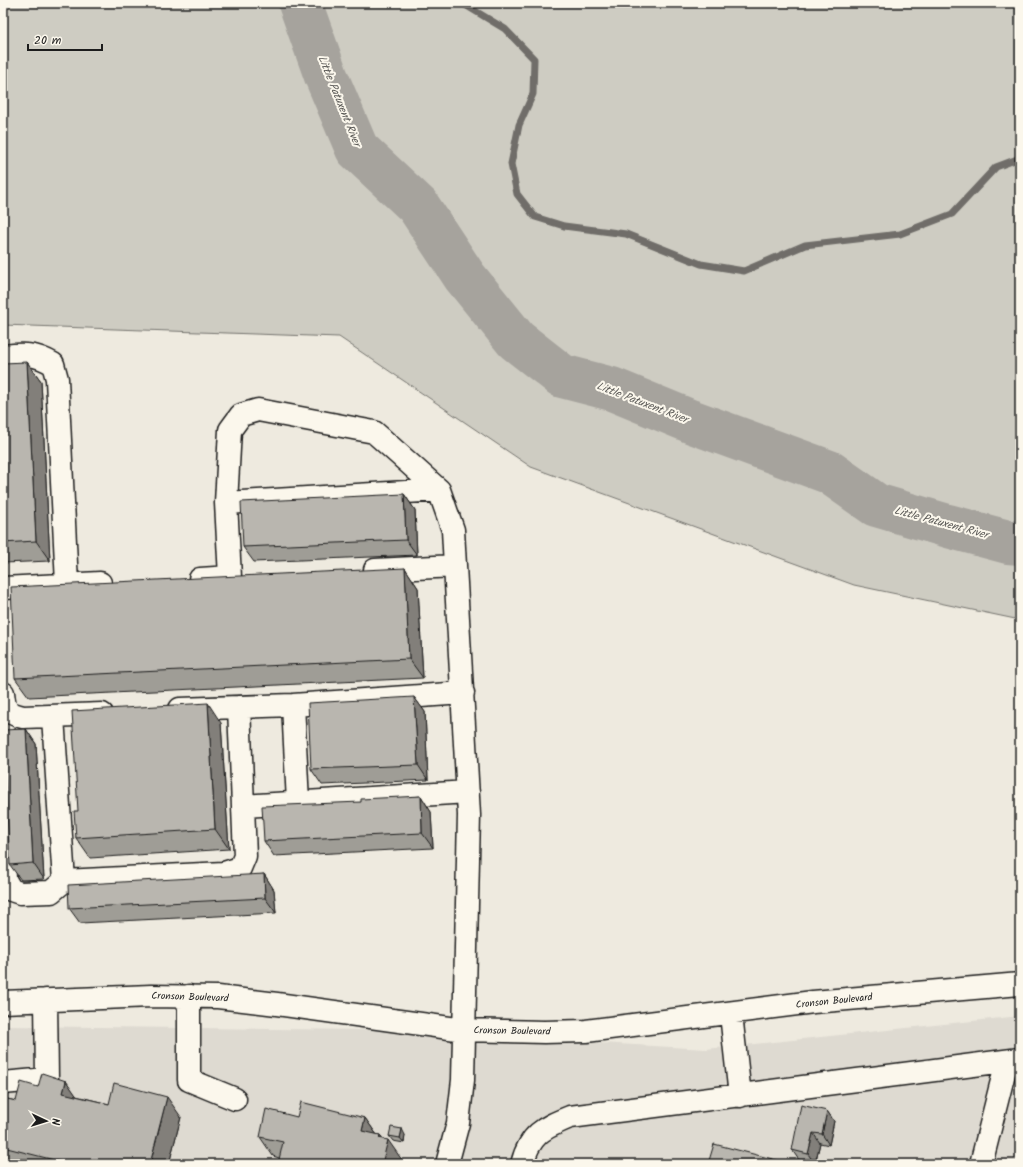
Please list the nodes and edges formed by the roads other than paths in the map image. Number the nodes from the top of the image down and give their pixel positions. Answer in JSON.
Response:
{"nodes":[{"id":1,"x":3,"y":356,"type":"edge"},
{"id":2,"x":439,"y":490,"type":"junction"},
{"id":3,"x":226,"y":503,"type":"junction"},
{"id":4,"x":455,"y":566,"type":"junction"},
{"id":5,"x":354,"y":571,"type":"edge"},
{"id":6,"x":253,"y":576,"type":"edge"},
{"id":7,"x":230,"y":577,"type":"junction"},
{"id":8,"x":183,"y":579,"type":"edge"},
{"id":9,"x":121,"y":582,"type":"edge"},
{"id":10,"x":67,"y":584,"type":"junction"},
{"id":11,"x":3,"y":588,"type":"edge"},
{"id":12,"x":3,"y":693,"type":"edge"},
{"id":13,"x":463,"y":693,"type":"junction"},
{"id":14,"x":293,"y":705,"type":"junction"},
{"id":15,"x":238,"y":706,"type":"junction"},
{"id":16,"x":159,"y":710,"type":"edge"},
{"id":17,"x":121,"y":712,"type":"edge"},
{"id":18,"x":52,"y":717,"type":"junction"},
{"id":19,"x":7,"y":721,"type":"edge"},
{"id":20,"x":468,"y":792,"type":"junction"},
{"id":21,"x":298,"y":802,"type":"junction"},
{"id":22,"x":243,"y":806,"type":"junction"},
{"id":23,"x":3,"y":821,"type":"edge"},
{"id":24,"x":64,"y":881,"type":"junction"},
{"id":25,"x":1020,"y":984,"type":"edge"},
{"id":26,"x":190,"y":996,"type":"junction"},
{"id":27,"x":46,"y":1000,"type":"junction"},
{"id":28,"x":3,"y":1002,"type":"edge"},
{"id":29,"x":730,"y":1014,"type":"junction"},
{"id":30,"x":464,"y":1030,"type":"junction"},
{"id":31,"x":1013,"y":1060,"type":"edge"},
{"id":32,"x":3,"y":1083,"type":"edge"},
{"id":33,"x":740,"y":1096,"type":"junction"},
{"id":34,"x":234,"y":1099,"type":"dead end"},
{"id":35,"x":448,"y":1164,"type":"edge"},
{"id":36,"x":522,"y":1164,"type":"edge"},
{"id":37,"x":981,"y":1164,"type":"edge"}],
"edges":[{"from":1,"to":10,"type":"street"},
{"from":2,"to":3,"type":"street"},
{"from":2,"to":3,"type":"street"},
{"from":2,"to":4,"type":"street"},
{"from":3,"to":7,"type":"street"},
{"from":4,"to":5,"type":"street"},
{"from":4,"to":13,"type":"street"},
{"from":6,"to":7,"type":"street"},
{"from":7,"to":8,"type":"street"},
{"from":9,"to":10,"type":"street"},
{"from":10,"to":11,"type":"street"},
{"from":12,"to":19,"type":"street"},
{"from":13,"to":14,"type":"street"},
{"from":13,"to":20,"type":"street"},
{"from":14,"to":15,"type":"street"},
{"from":14,"to":21,"type":"street"},
{"from":15,"to":16,"type":"street"},
{"from":15,"to":22,"type":"street"},
{"from":17,"to":18,"type":"street"},
{"from":18,"to":19,"type":"street"},
{"from":18,"to":24,"type":"street"},
{"from":20,"to":21,"type":"street"},
{"from":20,"to":30,"type":"street"},
{"from":21,"to":22,"type":"street"},
{"from":22,"to":24,"type":"street"},
{"from":23,"to":24,"type":"street"},
{"from":25,"to":29,"type":"street","name":"Cronson Boulevard"},
{"from":26,"to":27,"type":"street","name":"Cronson Boulevard"},
{"from":26,"to":30,"type":"street","name":"Cronson Boulevard"},
{"from":26,"to":34,"type":"street"},
{"from":27,"to":28,"type":"street","name":"Cronson Boulevard"},
{"from":27,"to":32,"type":"street"},
{"from":29,"to":30,"type":"street","name":"Cronson Boulevard"},
{"from":29,"to":33,"type":"street"},
{"from":30,"to":35,"type":"street"},
{"from":31,"to":33,"type":"street"},
{"from":31,"to":37,"type":"street"},
{"from":33,"to":36,"type":"street"}]}
